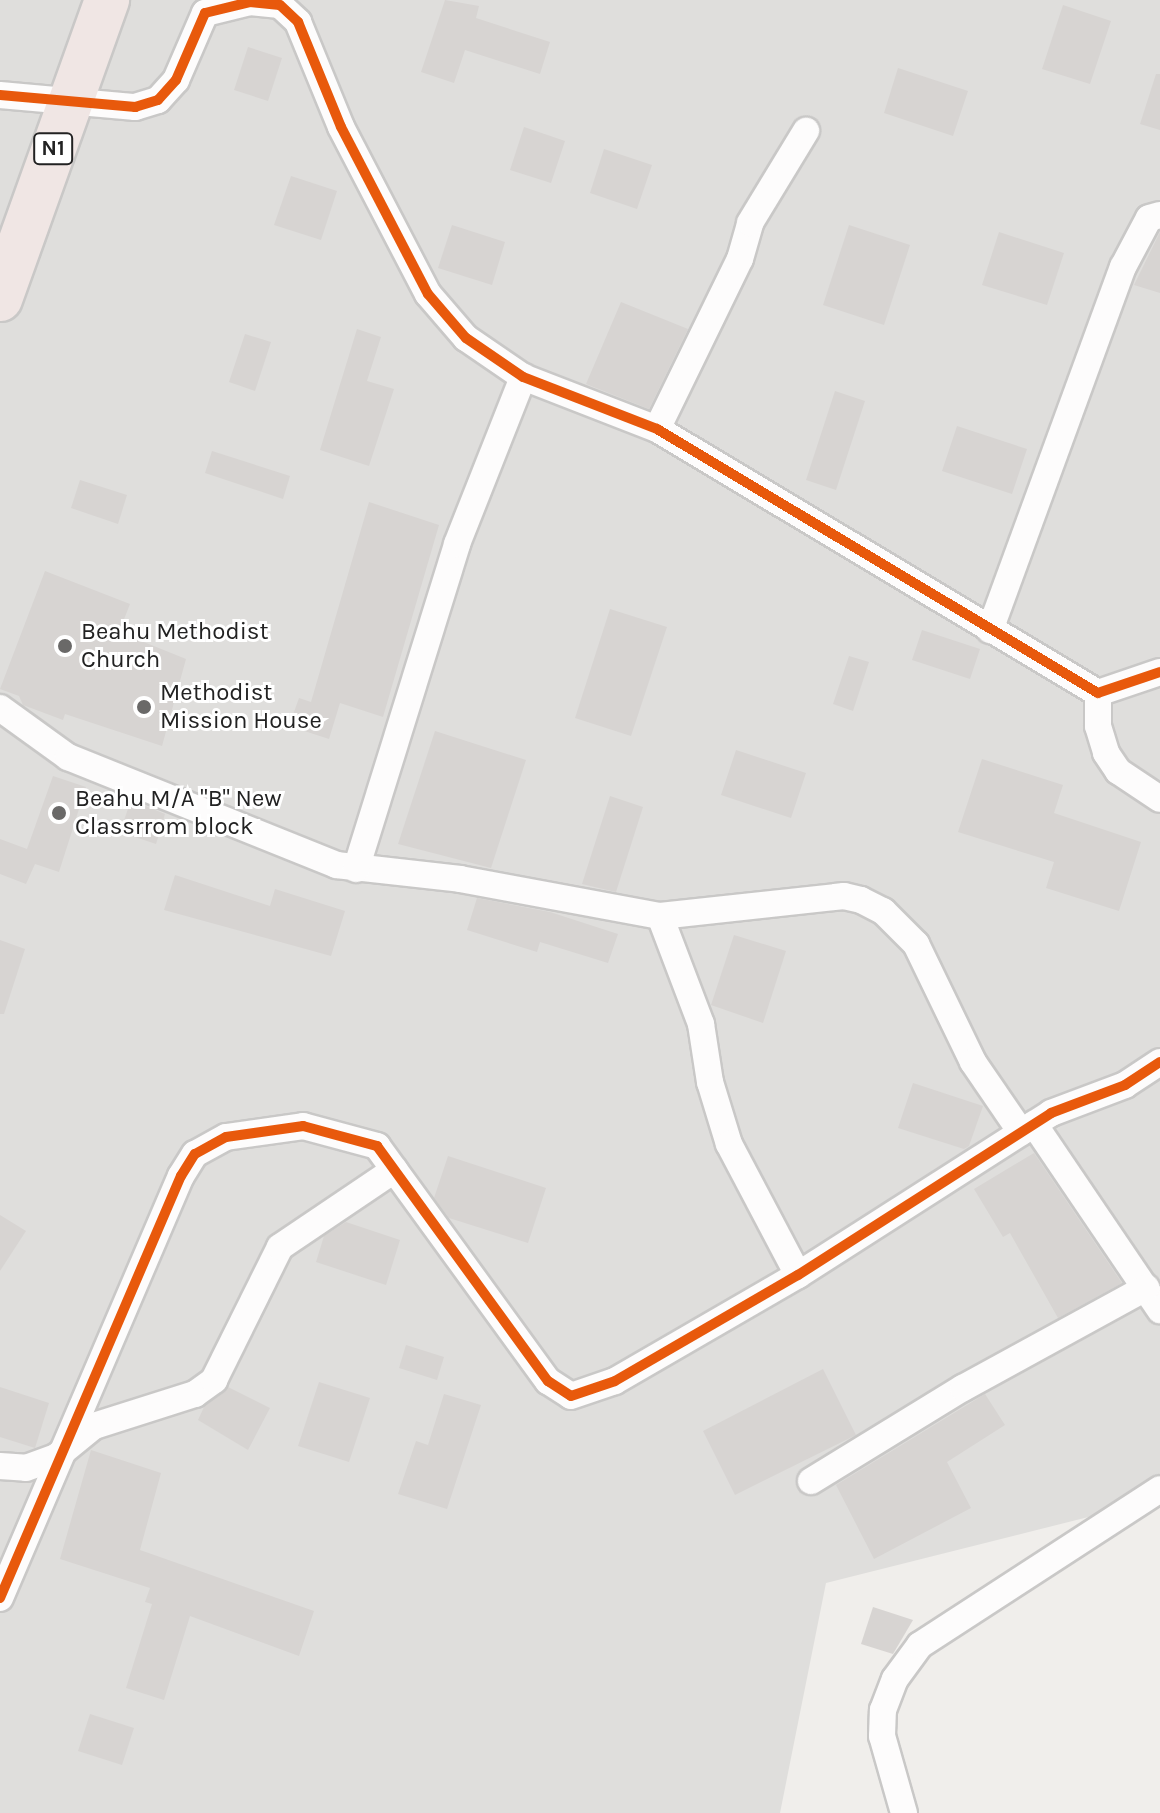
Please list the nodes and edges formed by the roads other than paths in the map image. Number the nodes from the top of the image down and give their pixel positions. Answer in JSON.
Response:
{"nodes":[{"id":1,"x":107,"y":0,"type":"edge"},
{"id":2,"x":208,"y":6,"type":"edge"},
{"id":3,"x":0,"y":95,"type":"edge"},
{"id":4,"x":71,"y":99,"type":"junction"},
{"id":5,"x":806,"y":131,"type":"dead end"},
{"id":6,"x":1160,"y":215,"type":"edge"},
{"id":7,"x":0,"y":299,"type":"edge"},
{"id":8,"x":523,"y":377,"type":"junction"},
{"id":9,"x":657,"y":429,"type":"junction"},
{"id":10,"x":990,"y":630,"type":"junction"},
{"id":11,"x":1160,"y":672,"type":"edge"},
{"id":12,"x":1098,"y":693,"type":"junction"},
{"id":13,"x":0,"y":708,"type":"edge"},
{"id":14,"x":1160,"y":799,"type":"edge"},
{"id":15,"x":356,"y":869,"type":"junction"},
{"id":16,"x":660,"y":916,"type":"junction"},
{"id":17,"x":1160,"y":1062,"type":"edge"},
{"id":18,"x":1028,"y":1128,"type":"junction"},
{"id":19,"x":394,"y":1170,"type":"junction"},
{"id":20,"x":798,"y":1275,"type":"junction"},
{"id":21,"x":1153,"y":1299,"type":"edge"},
{"id":22,"x":56,"y":1457,"type":"junction"},
{"id":23,"x":0,"y":1466,"type":"edge"},
{"id":24,"x":811,"y":1481,"type":"dead end"},
{"id":25,"x":1160,"y":1489,"type":"edge"},
{"id":26,"x":0,"y":1598,"type":"edge"},
{"id":27,"x":904,"y":1813,"type":"edge"}],
"edges":[{"from":1,"to":4,"type":"highway","number":"N1"},
{"from":2,"to":4,"type":"street"},
{"from":2,"to":8,"type":"street"},
{"from":3,"to":4,"type":"street"},
{"from":4,"to":7,"type":"highway","number":"N1"},
{"from":5,"to":9,"type":"street"},
{"from":6,"to":10,"type":"street"},
{"from":8,"to":9,"type":"street"},
{"from":8,"to":15,"type":"street"},
{"from":9,"to":10,"type":"street"},
{"from":10,"to":12,"type":"street"},
{"from":11,"to":12,"type":"street"},
{"from":12,"to":14,"type":"street"},
{"from":13,"to":15,"type":"street"},
{"from":15,"to":16,"type":"street"},
{"from":16,"to":18,"type":"street"},
{"from":16,"to":20,"type":"street"},
{"from":17,"to":18,"type":"street"},
{"from":18,"to":20,"type":"street"},
{"from":18,"to":21,"type":"street"},
{"from":19,"to":20,"type":"street"},
{"from":19,"to":22,"type":"street"},
{"from":19,"to":22,"type":"street"},
{"from":21,"to":24,"type":"street"},
{"from":22,"to":23,"type":"street"},
{"from":22,"to":26,"type":"street"},
{"from":25,"to":27,"type":"street"}]}
